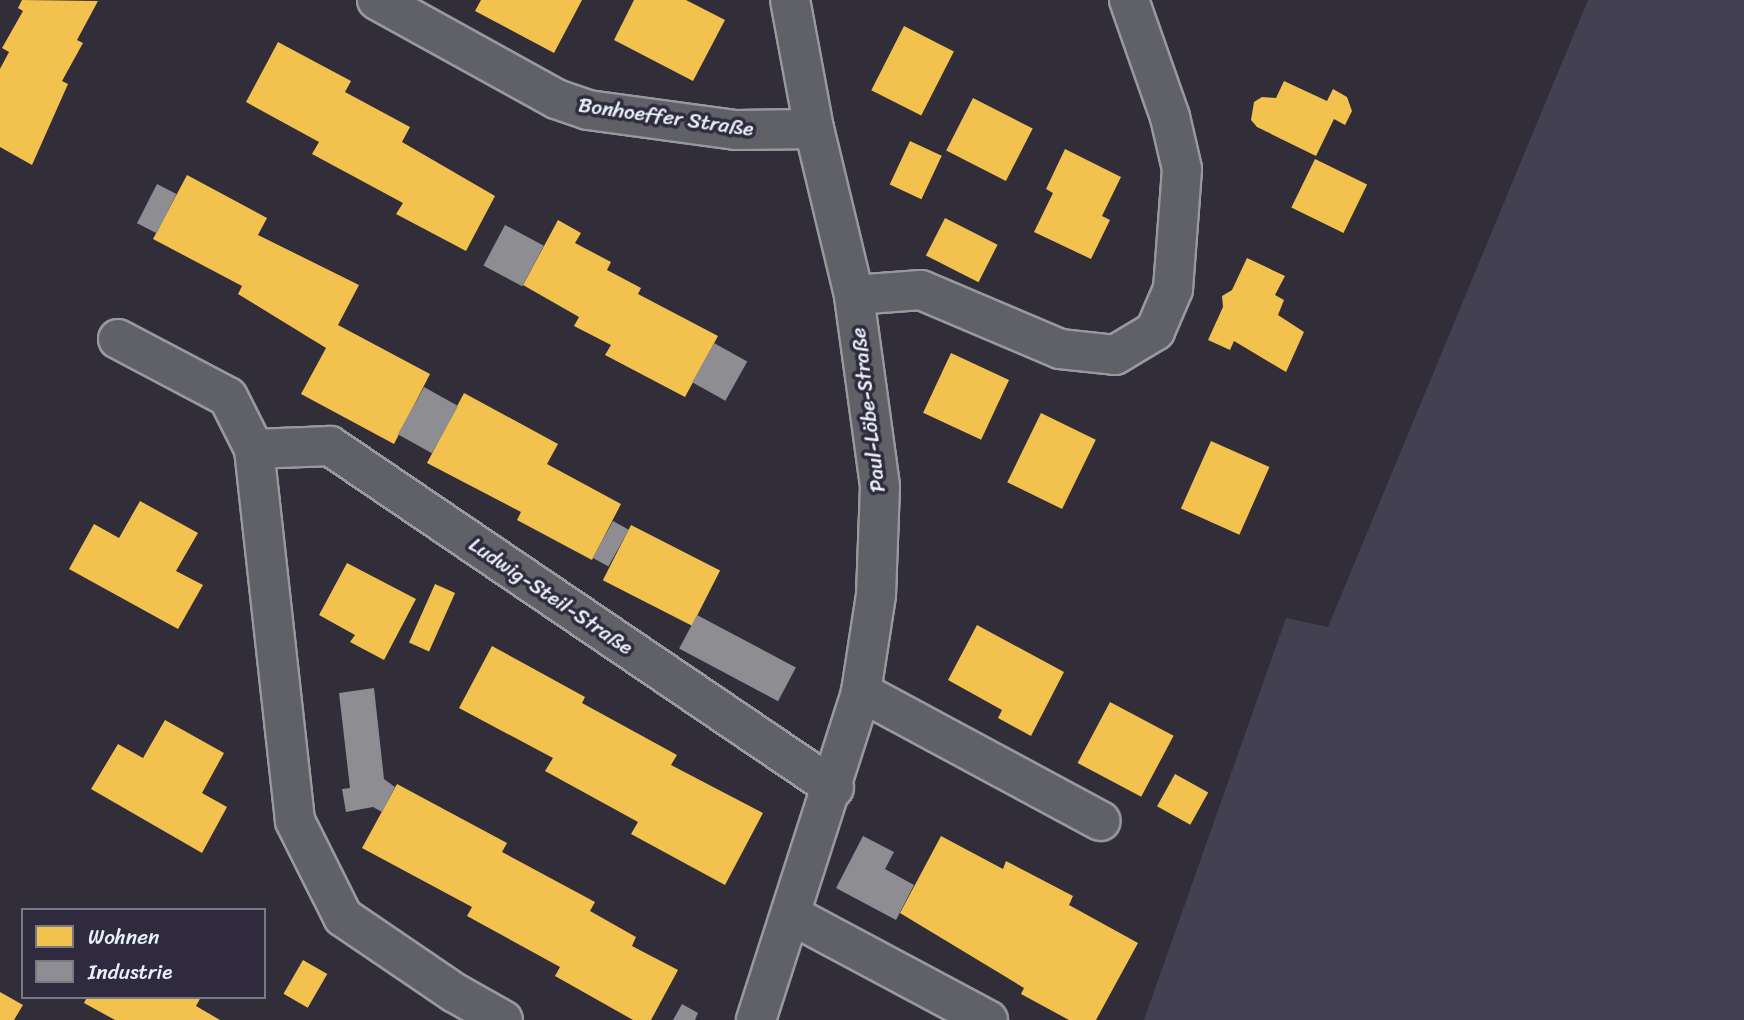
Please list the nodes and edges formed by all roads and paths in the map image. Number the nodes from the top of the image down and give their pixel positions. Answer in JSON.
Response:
{"nodes":[{"id":1,"x":377,"y":0,"type":"edge"},
{"id":2,"x":790,"y":0,"type":"edge"},
{"id":3,"x":1129,"y":0,"type":"edge"},
{"id":4,"x":814,"y":129,"type":"junction"},
{"id":5,"x":854,"y":295,"type":"junction"},
{"id":6,"x":118,"y":339,"type":"dead end"},
{"id":7,"x":254,"y":449,"type":"junction"},
{"id":8,"x":862,"y":692,"type":"junction"},
{"id":9,"x":834,"y":788,"type":"junction"},
{"id":10,"x":1101,"y":821,"type":"dead end"},
{"id":11,"x":793,"y":916,"type":"junction"},
{"id":12,"x":503,"y":1020,"type":"edge"},
{"id":13,"x":756,"y":1020,"type":"edge"},
{"id":14,"x":988,"y":1020,"type":"edge"}],
"edges":[{"from":1,"to":4,"type":"street","name":"Bonhoeffer Straße"},
{"from":2,"to":4,"type":"street","name":"Paul-Löbe-Straße"},
{"from":3,"to":5,"type":"street"},
{"from":4,"to":5,"type":"street","name":"Paul-Löbe-Straße"},
{"from":5,"to":8,"type":"street","name":"Paul-Löbe-Straße"},
{"from":6,"to":7,"type":"street"},
{"from":7,"to":9,"type":"street","name":"Ludwig-Steil-Straße"},
{"from":7,"to":12,"type":"street"},
{"from":8,"to":9,"type":"street","name":"Paul-Löbe-Straße"},
{"from":8,"to":10,"type":"street"},
{"from":9,"to":11,"type":"street","name":"Paul-Löbe-Straße"},
{"from":11,"to":13,"type":"street","name":"Paul-Löbe-Straße"},
{"from":11,"to":14,"type":"street"}]}
